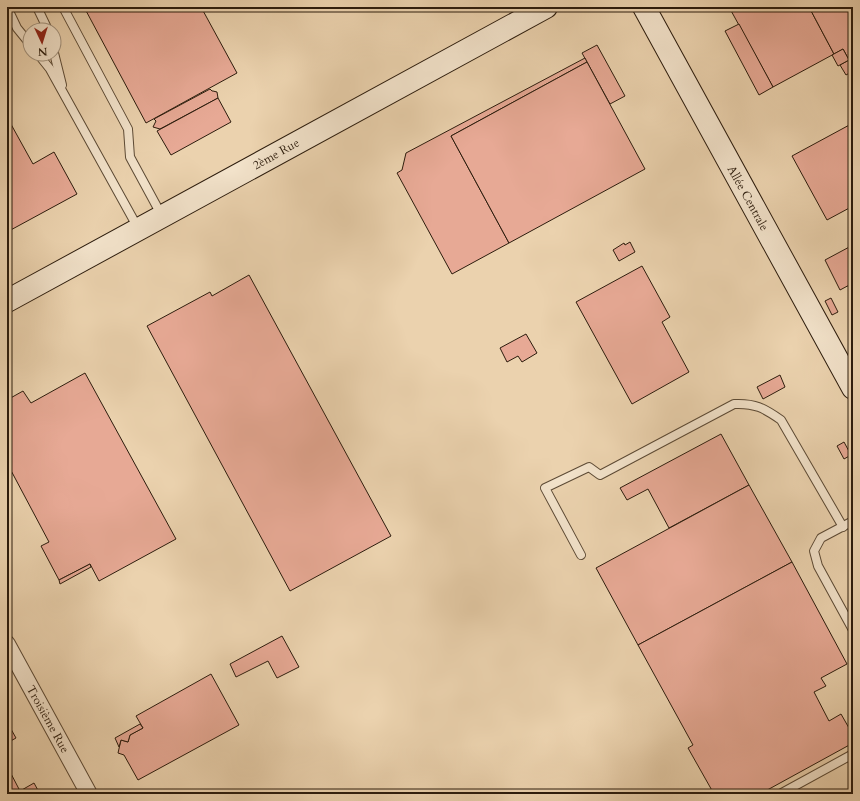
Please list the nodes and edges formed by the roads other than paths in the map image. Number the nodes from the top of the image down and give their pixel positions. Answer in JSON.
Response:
{"nodes":[{"id":1,"x":7,"y":7,"type":"edge"},
{"id":2,"x":37,"y":7,"type":"edge"},
{"id":3,"x":63,"y":7,"type":"edge"},
{"id":4,"x":546,"y":7,"type":"edge"},
{"id":5,"x":644,"y":7,"type":"edge"},
{"id":6,"x":44,"y":22,"type":"edge"},
{"id":7,"x":22,"y":33,"type":"edge"},
{"id":8,"x":44,"y":62,"type":"edge"},
{"id":9,"x":56,"y":62,"type":"edge"},
{"id":10,"x":66,"y":98,"type":"junction"},
{"id":11,"x":162,"y":216,"type":"junction"},
{"id":12,"x":138,"y":229,"type":"junction"},
{"id":13,"x":7,"y":301,"type":"edge"},
{"id":14,"x":853,"y":388,"type":"edge"},
{"id":15,"x":853,"y":522,"type":"edge"},
{"id":16,"x":843,"y":527,"type":"junction"},
{"id":17,"x":581,"y":555,"type":"dead end"},
{"id":18,"x":853,"y":630,"type":"edge"},
{"id":19,"x":7,"y":644,"type":"edge"},
{"id":20,"x":853,"y":754,"type":"edge"},
{"id":21,"x":89,"y":794,"type":"edge"},
{"id":22,"x":780,"y":794,"type":"edge"}],
"edges":[{"from":1,"to":7,"type":"lane"},
{"from":2,"to":6,"type":"lane"},
{"from":3,"to":11,"type":"lane"},
{"from":4,"to":11,"type":"street","name":"2ème Rue"},
{"from":5,"to":14,"type":"street","name":"Allée Centrale"},
{"from":8,"to":10,"type":"lane"},
{"from":9,"to":10,"type":"lane"},
{"from":10,"to":12,"type":"lane"},
{"from":11,"to":12,"type":"street","name":"2ème Rue"},
{"from":12,"to":13,"type":"street","name":"2ème Rue"},
{"from":15,"to":16,"type":"lane"},
{"from":16,"to":17,"type":"lane"},
{"from":16,"to":18,"type":"lane"},
{"from":19,"to":21,"type":"street","name":"Troisième Rue"},
{"from":20,"to":22,"type":"lane"}]}
